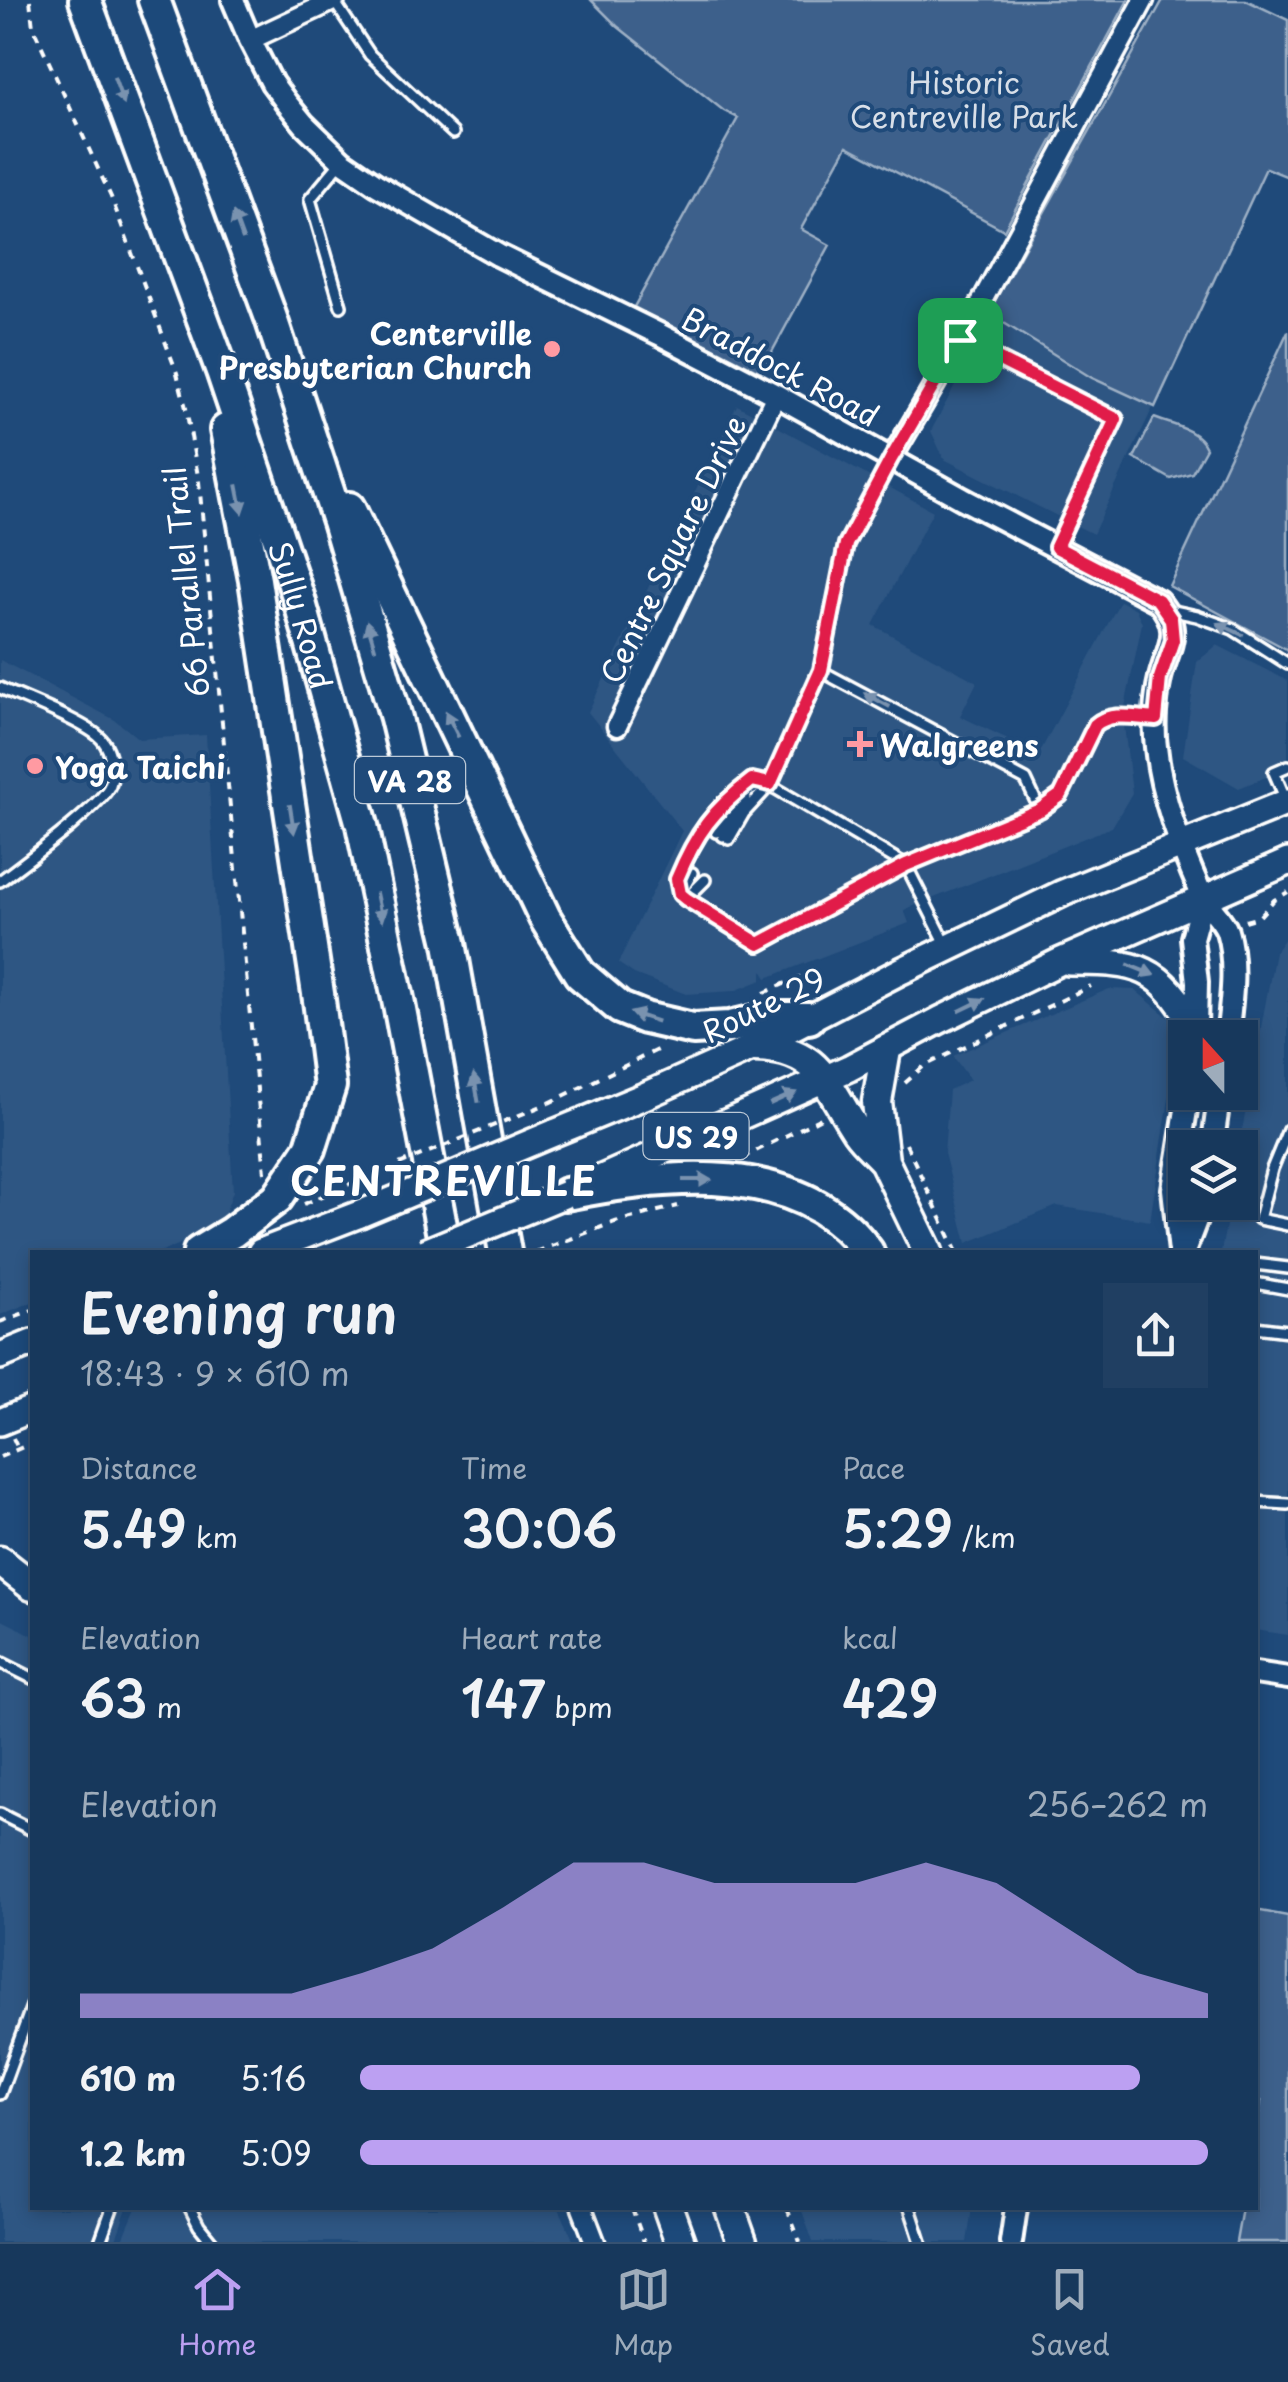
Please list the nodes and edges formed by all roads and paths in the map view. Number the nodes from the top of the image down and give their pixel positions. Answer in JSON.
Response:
{"nodes":[{"id":1,"x":30,"y":0,"type":"edge"},
{"id":2,"x":85,"y":0,"type":"edge"},
{"id":3,"x":154,"y":0,"type":"edge"},
{"id":4,"x":233,"y":0,"type":"edge"},
{"id":5,"x":335,"y":0,"type":"edge"},
{"id":6,"x":1144,"y":0,"type":"edge"},
{"id":7,"x":305,"y":7,"type":"edge"},
{"id":8,"x":250,"y":40,"type":"junction"},
{"id":9,"x":453,"y":134,"type":"dead end"},
{"id":10,"x":342,"y":161,"type":"junction"},
{"id":11,"x":172,"y":235,"type":"junction"},
{"id":12,"x":341,"y":306,"type":"dead end"},
{"id":13,"x":271,"y":318,"type":"junction"},
{"id":14,"x":960,"y":340,"type":"junction"},
{"id":15,"x":776,"y":395,"type":"junction"},
{"id":16,"x":891,"y":459,"type":"junction"},
{"id":17,"x":1056,"y":547,"type":"junction"},
{"id":18,"x":1164,"y":608,"type":"junction"},
{"id":19,"x":1288,"y":664,"type":"edge"},
{"id":20,"x":821,"y":670,"type":"junction"},
{"id":21,"x":0,"y":688,"type":"edge"},
{"id":22,"x":1156,"y":719,"type":"junction"},
{"id":23,"x":617,"y":726,"type":"dead end"},
{"id":24,"x":1288,"y":766,"type":"edge"},
{"id":25,"x":770,"y":784,"type":"junction"},
{"id":26,"x":1288,"y":802,"type":"edge"},
{"id":27,"x":1040,"y":810,"type":"junction"},
{"id":28,"x":723,"y":836,"type":"dead end"},
{"id":29,"x":1182,"y":844,"type":"junction"},
{"id":30,"x":1288,"y":862,"type":"edge"},
{"id":31,"x":906,"y":865,"type":"junction"},
{"id":32,"x":699,"y":876,"type":"dead end"},
{"id":33,"x":0,"y":881,"type":"edge"},
{"id":34,"x":683,"y":896,"type":"junction"},
{"id":35,"x":1203,"y":898,"type":"junction"},
{"id":36,"x":948,"y":948,"type":"junction"},
{"id":37,"x":1059,"y":962,"type":"junction"},
{"id":38,"x":754,"y":998,"type":"dead end"},
{"id":39,"x":816,"y":1014,"type":"junction"},
{"id":40,"x":1188,"y":1020,"type":"edge"},
{"id":41,"x":1196,"y":1020,"type":"edge"},
{"id":42,"x":1229,"y":1020,"type":"edge"},
{"id":43,"x":675,"y":1026,"type":"junction"},
{"id":44,"x":754,"y":1047,"type":"junction"},
{"id":45,"x":886,"y":1050,"type":"junction"},
{"id":46,"x":827,"y":1078,"type":"junction"},
{"id":47,"x":1186,"y":1110,"type":"edge"},
{"id":48,"x":1288,"y":1130,"type":"edge"},
{"id":49,"x":900,"y":1131,"type":"dead end"},
{"id":50,"x":884,"y":1161,"type":"junction"},
{"id":51,"x":355,"y":1182,"type":"dead end"},
{"id":52,"x":266,"y":1183,"type":"dead end"},
{"id":53,"x":566,"y":1194,"type":"junction"},
{"id":54,"x":1195,"y":1220,"type":"edge"},
{"id":55,"x":1288,"y":1225,"type":"edge"},
{"id":56,"x":576,"y":1236,"type":"dead end"},
{"id":57,"x":202,"y":1250,"type":"edge"},
{"id":58,"x":266,"y":1250,"type":"edge"},
{"id":59,"x":430,"y":1250,"type":"edge"},
{"id":60,"x":446,"y":1250,"type":"edge"},
{"id":61,"x":505,"y":1250,"type":"edge"},
{"id":62,"x":541,"y":1250,"type":"edge"},
{"id":63,"x":866,"y":1250,"type":"edge"},
{"id":64,"x":927,"y":1250,"type":"edge"},
{"id":65,"x":957,"y":1250,"type":"edge"},
{"id":66,"x":1182,"y":1250,"type":"edge"},
{"id":67,"x":1183,"y":1250,"type":"edge"},
{"id":68,"x":1258,"y":1264,"type":"edge"},
{"id":69,"x":1288,"y":1268,"type":"edge"},
{"id":70,"x":1258,"y":1284,"type":"edge"},
{"id":71,"x":1288,"y":1289,"type":"edge"},
{"id":72,"x":30,"y":1311,"type":"edge"},
{"id":73,"x":0,"y":1322,"type":"edge"},
{"id":74,"x":1258,"y":1327,"type":"edge"},
{"id":75,"x":1288,"y":1332,"type":"edge"},
{"id":76,"x":30,"y":1344,"type":"edge"},
{"id":77,"x":0,"y":1356,"type":"edge"},
{"id":78,"x":30,"y":1410,"type":"edge"},
{"id":79,"x":0,"y":1422,"type":"edge"},
{"id":80,"x":30,"y":1445,"type":"edge"},
{"id":81,"x":0,"y":1457,"type":"edge"},
{"id":82,"x":1258,"y":1502,"type":"edge"},
{"id":83,"x":1288,"y":1504,"type":"edge"},
{"id":84,"x":0,"y":1560,"type":"edge"},
{"id":85,"x":30,"y":1584,"type":"edge"},
{"id":86,"x":0,"y":1662,"type":"edge"},
{"id":87,"x":1258,"y":1673,"type":"edge"},
{"id":88,"x":30,"y":1677,"type":"edge"},
{"id":89,"x":1288,"y":1678,"type":"edge"},
{"id":90,"x":0,"y":1814,"type":"edge"},
{"id":91,"x":30,"y":1829,"type":"edge"},
{"id":92,"x":30,"y":2012,"type":"edge"},
{"id":93,"x":0,"y":2094,"type":"edge"},
{"id":94,"x":111,"y":2210,"type":"edge"},
{"id":95,"x":191,"y":2210,"type":"edge"},
{"id":96,"x":583,"y":2210,"type":"edge"},
{"id":97,"x":633,"y":2210,"type":"edge"},
{"id":98,"x":669,"y":2210,"type":"edge"},
{"id":99,"x":731,"y":2210,"type":"edge"},
{"id":100,"x":788,"y":2210,"type":"edge"},
{"id":101,"x":911,"y":2210,"type":"edge"},
{"id":102,"x":1016,"y":2210,"type":"edge"},
{"id":103,"x":100,"y":2242,"type":"edge"},
{"id":104,"x":212,"y":2242,"type":"edge"},
{"id":105,"x":594,"y":2242,"type":"edge"},
{"id":106,"x":644,"y":2242,"type":"edge"},
{"id":107,"x":680,"y":2242,"type":"edge"},
{"id":108,"x":742,"y":2242,"type":"edge"},
{"id":109,"x":800,"y":2242,"type":"edge"},
{"id":110,"x":921,"y":2242,"type":"edge"},
{"id":111,"x":1011,"y":2242,"type":"edge"}],
"edges":[{"from":1,"to":52,"type":"path","name":"66 Parallel Trail"},
{"from":2,"to":11,"type":"highway","name":"Sully Road","number":"VA 28","one_way":true},
{"from":13,"to":3,"type":"highway","name":"Sully Road","number":"VA 28","one_way":true},
{"from":4,"to":8,"type":"street","name":"Braddock Road"},
{"from":5,"to":7,"type":"street"},
{"from":5,"to":9,"type":"lane"},
{"from":6,"to":14,"type":"street"},
{"from":7,"to":8,"type":"street"},
{"from":8,"to":10,"type":"street","name":"Braddock Road"},
{"from":10,"to":12,"type":"lane"},
{"from":10,"to":15,"type":"street","name":"Braddock Road"},
{"from":11,"to":57,"type":"highway","one_way":true},
{"from":11,"to":60,"type":"highway","name":"Sully Road","number":"VA 28","one_way":true},
{"from":43,"to":13,"type":"highway","one_way":true},
{"from":61,"to":13,"type":"highway","name":"Sully Road","number":"VA 28","one_way":true},
{"from":14,"to":16,"type":"street"},
{"from":14,"to":17,"type":"lane"},
{"from":15,"to":16,"type":"street","name":"Braddock Road"},
{"from":15,"to":23,"type":"street","name":"Centre Square Drive"},
{"from":16,"to":17,"type":"street","name":"Braddock Road"},
{"from":16,"to":20,"type":"lane"},
{"from":17,"to":18,"type":"street","name":"Braddock Road"},
{"from":19,"to":18,"type":"lane","one_way":true},
{"from":18,"to":22,"type":"street"},
{"from":20,"to":25,"type":"lane"},
{"from":27,"to":20,"type":"lane","one_way":true},
{"from":21,"to":33,"type":"lane"},
{"from":22,"to":27,"type":"lane"},
{"from":22,"to":29,"type":"street"},
{"from":24,"to":26,"type":"lane"},
{"from":25,"to":28,"type":"lane"},
{"from":25,"to":31,"type":"lane"},
{"from":25,"to":34,"type":"lane"},
{"from":26,"to":29,"type":"main road","name":"Route 29","number":"US 29"},
{"from":27,"to":31,"type":"lane"},
{"from":29,"to":35,"type":"street"},
{"from":29,"to":36,"type":"main road","name":"Route 29","number":"US 29"},
{"from":30,"to":35,"type":"main road","number":"US 29"},
{"from":31,"to":34,"type":"lane"},
{"from":31,"to":36,"type":"lane"},
{"from":32,"to":34,"type":"lane"},
{"from":35,"to":37,"type":"main road","number":"US 29"},
{"from":35,"to":41,"type":"street"},
{"from":35,"to":42,"type":"street"},
{"from":36,"to":39,"type":"main road","name":"Route 29","number":"US 29"},
{"from":37,"to":40,"type":"main road","one_way":true},
{"from":45,"to":37,"type":"main road","number":"US 29","one_way":true},
{"from":38,"to":39,"type":"path"},
{"from":39,"to":43,"type":"highway"},
{"from":39,"to":44,"type":"main road","name":"Route 29","number":"US 29"},
{"from":43,"to":51,"type":"path","bridge":true},
{"from":44,"to":46,"type":"highway"},
{"from":44,"to":58,"type":"main road","name":"Route 29","number":"US 29","bridge":true},
{"from":45,"to":46,"type":"main road","number":"US 29"},
{"from":45,"to":50,"type":"highway"},
{"from":46,"to":50,"type":"highway"},
{"from":53,"to":46,"type":"main road","number":"US 29","one_way":true},
{"from":47,"to":66,"type":"street"},
{"from":48,"to":55,"type":"lane"},
{"from":49,"to":65,"type":"path"},
{"from":50,"to":64,"type":"highway"},
{"from":53,"to":59,"type":"main road","number":"US 29","bridge":true},
{"from":53,"to":63,"type":"highway","one_way":true},
{"from":54,"to":67,"type":"street"},
{"from":56,"to":62,"type":"path"},
{"from":68,"to":69,"type":"lane"},
{"from":70,"to":71,"type":"lane"},
{"from":72,"to":73,"type":"path"},
{"from":74,"to":75,"type":"lane"},
{"from":76,"to":77,"type":"main road"},
{"from":78,"to":79,"type":"main road"},
{"from":80,"to":81,"type":"path"},
{"from":82,"to":83,"type":"lane"},
{"from":84,"to":85,"type":"highway"},
{"from":86,"to":88,"type":"lane"},
{"from":87,"to":89,"type":"street"},
{"from":90,"to":91,"type":"lane"},
{"from":92,"to":93,"type":"lane"},
{"from":94,"to":103,"type":"lane"},
{"from":95,"to":104,"type":"lane"},
{"from":96,"to":105,"type":"street"},
{"from":97,"to":106,"type":"path"},
{"from":98,"to":107,"type":"highway"},
{"from":99,"to":108,"type":"highway"},
{"from":100,"to":109,"type":"path"},
{"from":101,"to":110,"type":"lane"},
{"from":102,"to":111,"type":"street"}]}
